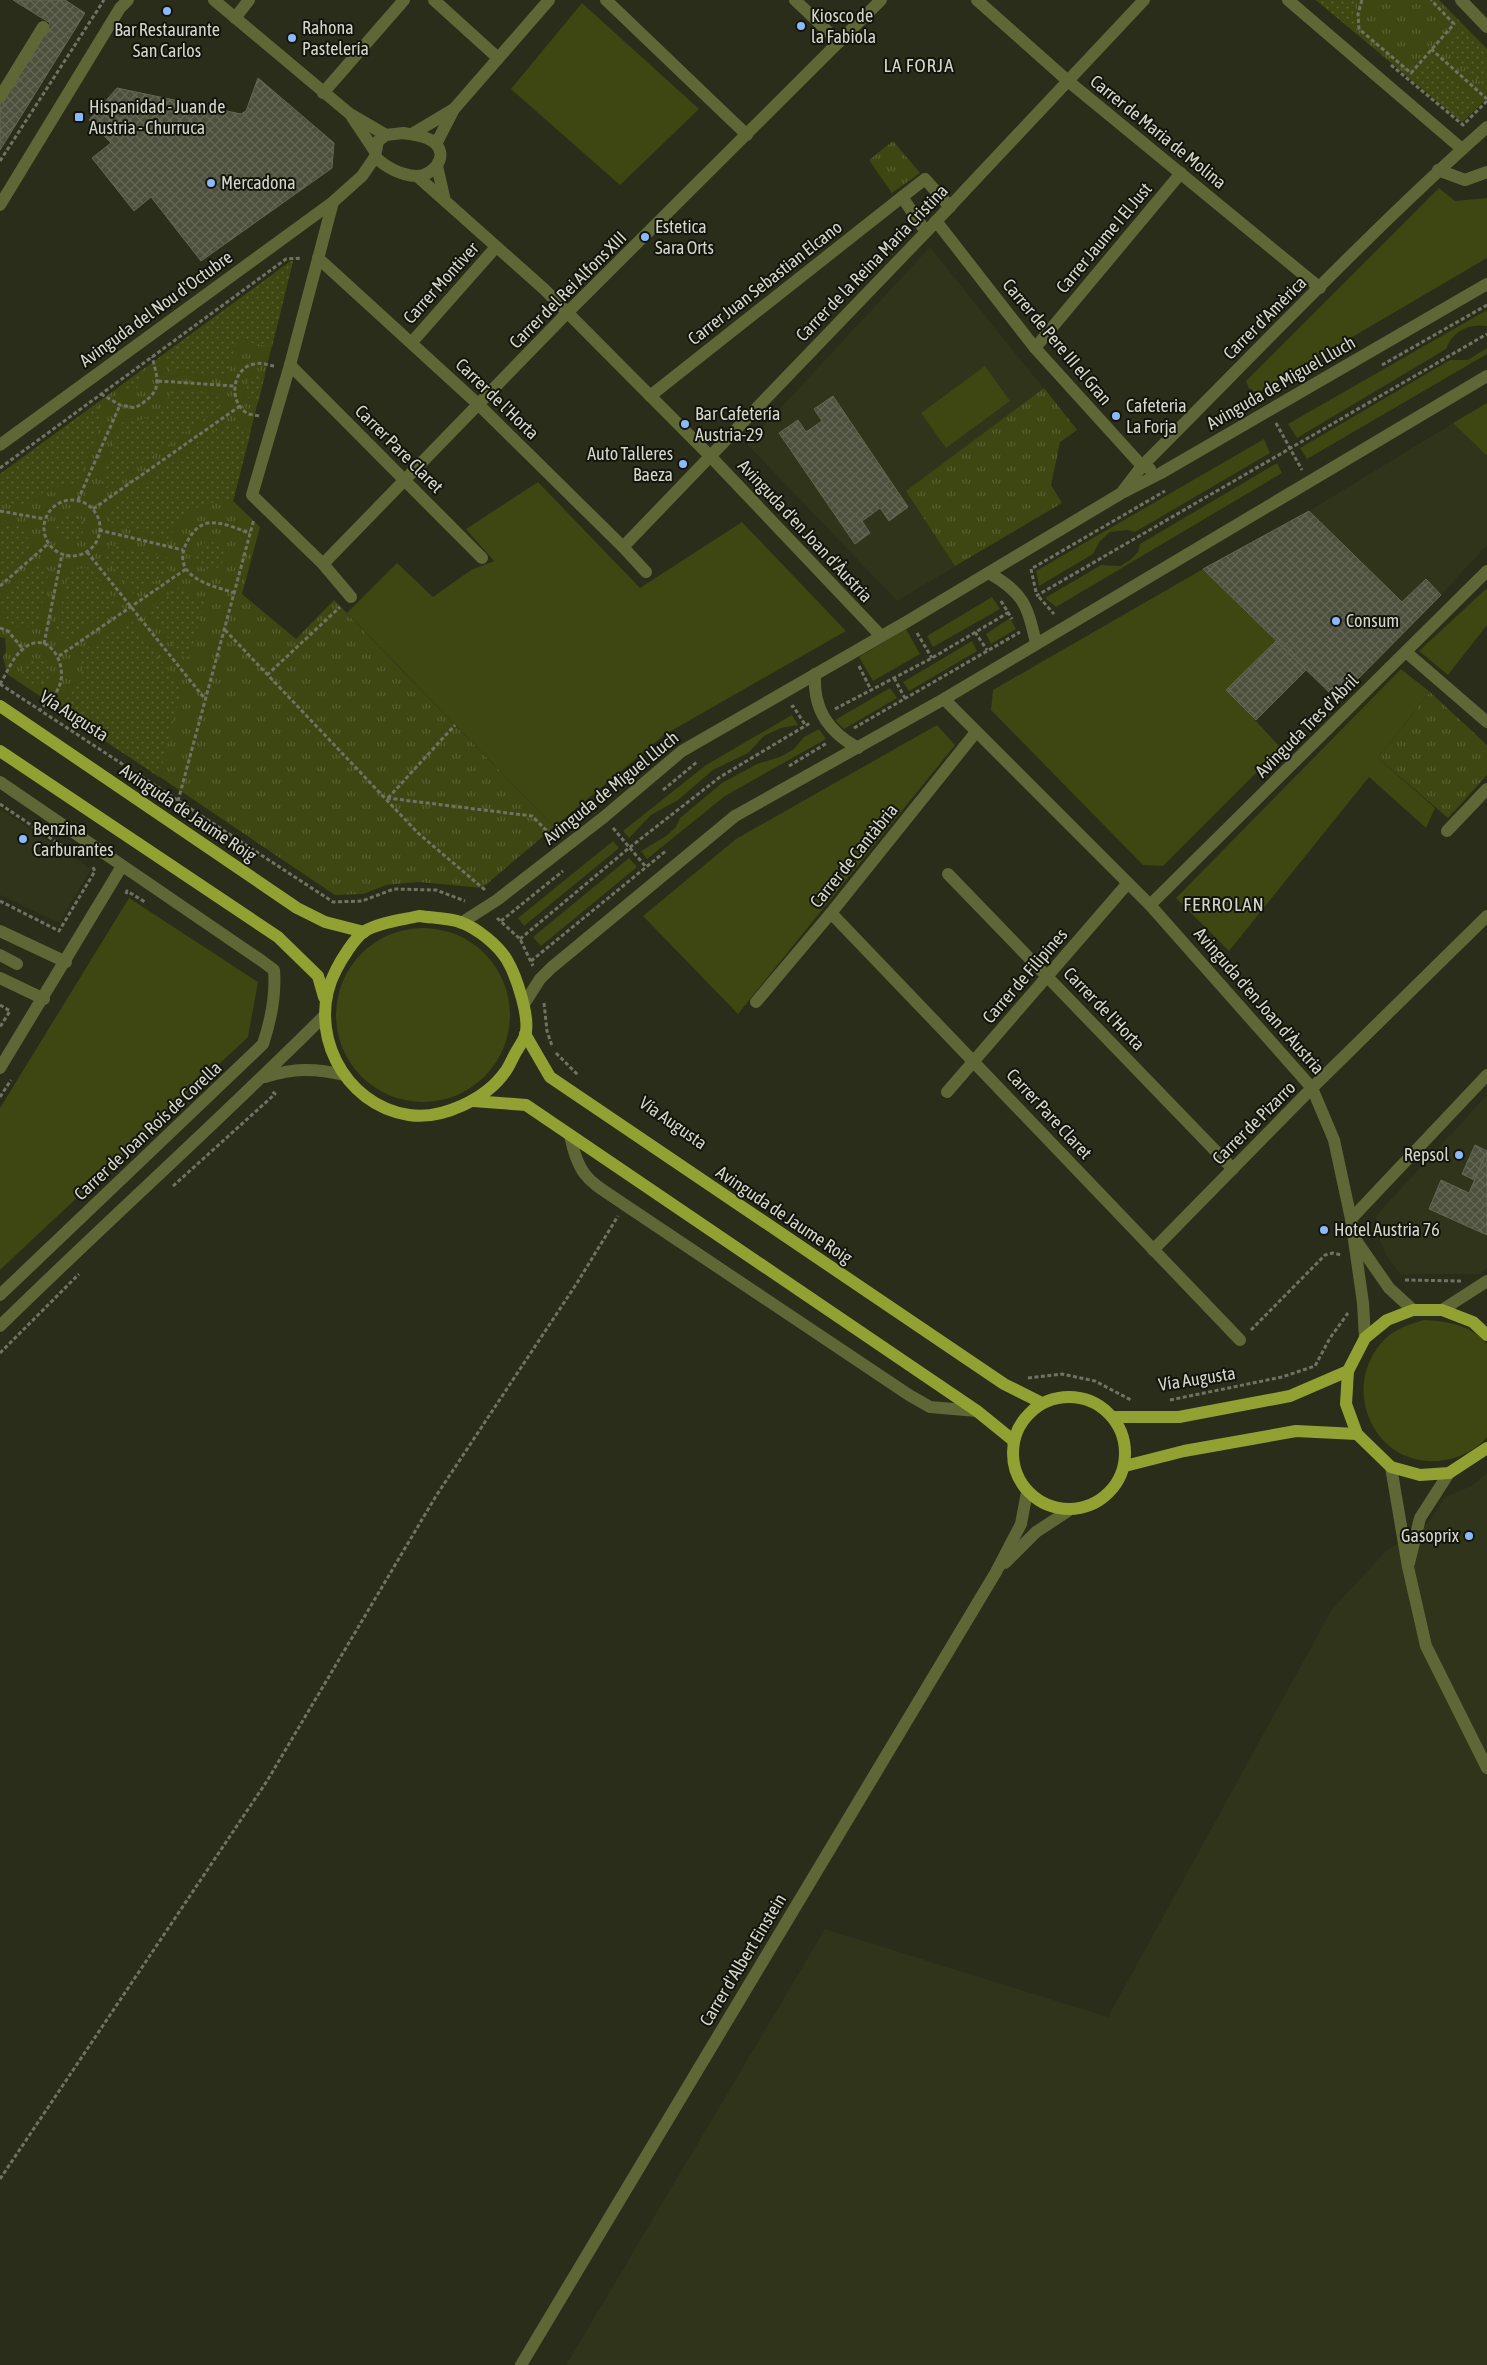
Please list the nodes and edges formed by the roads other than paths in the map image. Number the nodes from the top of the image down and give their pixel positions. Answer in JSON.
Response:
{"nodes":[{"id":1,"x":214,"y":0,"type":"edge"},
{"id":2,"x":249,"y":0,"type":"edge"},
{"id":3,"x":404,"y":0,"type":"edge"},
{"id":4,"x":434,"y":0,"type":"edge"},
{"id":5,"x":549,"y":0,"type":"edge"},
{"id":6,"x":606,"y":0,"type":"edge"},
{"id":7,"x":795,"y":0,"type":"edge"},
{"id":8,"x":881,"y":0,"type":"edge"},
{"id":9,"x":977,"y":0,"type":"edge"},
{"id":10,"x":1144,"y":0,"type":"edge"},
{"id":11,"x":1288,"y":0,"type":"edge"},
{"id":12,"x":1461,"y":0,"type":"edge"},
{"id":13,"x":123,"y":3,"type":"edge"},
{"id":14,"x":235,"y":18,"type":"junction"},
{"id":15,"x":43,"y":27,"type":"dead end"},
{"id":16,"x":1487,"y":27,"type":"edge"},
{"id":17,"x":839,"y":42,"type":"junction"},
{"id":18,"x":498,"y":58,"type":"junction"},
{"id":19,"x":1068,"y":80,"type":"junction"},
{"id":20,"x":323,"y":93,"type":"junction"},
{"id":21,"x":0,"y":97,"type":"edge"},
{"id":22,"x":454,"y":110,"type":"junction"},
{"id":23,"x":350,"y":114,"type":"junction"},
{"id":24,"x":1487,"y":127,"type":"edge"},
{"id":25,"x":412,"y":134,"type":"junction"},
{"id":26,"x":386,"y":135,"type":"junction"},
{"id":27,"x":747,"y":135,"type":"junction"},
{"id":28,"x":436,"y":144,"type":"junction"},
{"id":29,"x":1462,"y":149,"type":"junction"},
{"id":30,"x":375,"y":153,"type":"junction"},
{"id":31,"x":437,"y":166,"type":"junction"},
{"id":32,"x":390,"y":169,"type":"junction"},
{"id":33,"x":1438,"y":170,"type":"junction"},
{"id":34,"x":1487,"y":172,"type":"edge"},
{"id":35,"x":1181,"y":173,"type":"junction"},
{"id":36,"x":362,"y":176,"type":"junction"},
{"id":37,"x":417,"y":176,"type":"junction"},
{"id":38,"x":2,"y":197,"type":"edge"},
{"id":39,"x":902,"y":197,"type":"junction"},
{"id":40,"x":445,"y":201,"type":"junction"},
{"id":41,"x":333,"y":202,"type":"junction"},
{"id":42,"x":950,"y":207,"type":"junction"},
{"id":43,"x":936,"y":221,"type":"junction"},
{"id":44,"x":926,"y":232,"type":"junction"},
{"id":45,"x":496,"y":247,"type":"junction"},
{"id":46,"x":318,"y":258,"type":"junction"},
{"id":47,"x":1487,"y":284,"type":"edge"},
{"id":48,"x":1320,"y":288,"type":"junction"},
{"id":49,"x":567,"y":313,"type":"junction"},
{"id":50,"x":412,"y":342,"type":"junction"},
{"id":51,"x":1035,"y":348,"type":"junction"},
{"id":52,"x":290,"y":368,"type":"junction"},
{"id":53,"x":1487,"y":376,"type":"edge"},
{"id":54,"x":650,"y":396,"type":"junction"},
{"id":55,"x":479,"y":405,"type":"junction"},
{"id":56,"x":0,"y":445,"type":"edge"},
{"id":57,"x":711,"y":457,"type":"junction"},
{"id":58,"x":1142,"y":466,"type":"junction"},
{"id":59,"x":1161,"y":474,"type":"junction"},
{"id":60,"x":405,"y":480,"type":"junction"},
{"id":61,"x":1120,"y":494,"type":"junction"},
{"id":62,"x":624,"y":547,"type":"junction"},
{"id":63,"x":482,"y":558,"type":"dead end"},
{"id":64,"x":322,"y":564,"type":"junction"},
{"id":65,"x":1487,"y":571,"type":"edge"},
{"id":66,"x":646,"y":572,"type":"dead end"},
{"id":67,"x":989,"y":573,"type":"junction"},
{"id":68,"x":351,"y":597,"type":"road end"},
{"id":69,"x":881,"y":636,"type":"junction"},
{"id":70,"x":1036,"y":643,"type":"junction"},
{"id":71,"x":1406,"y":652,"type":"junction"},
{"id":72,"x":815,"y":674,"type":"junction"},
{"id":73,"x":944,"y":699,"type":"junction"},
{"id":74,"x":0,"y":706,"type":"edge"},
{"id":75,"x":1487,"y":722,"type":"edge"},
{"id":76,"x":976,"y":732,"type":"junction"},
{"id":77,"x":858,"y":748,"type":"junction"},
{"id":78,"x":0,"y":751,"type":"edge"},
{"id":79,"x":0,"y":782,"type":"edge"},
{"id":80,"x":1487,"y":789,"type":"edge"},
{"id":81,"x":1447,"y":831,"type":"dead end"},
{"id":82,"x":122,"y":866,"type":"junction"},
{"id":83,"x":948,"y":874,"type":"dead end"},
{"id":84,"x":1128,"y":883,"type":"junction"},
{"id":85,"x":1150,"y":905,"type":"junction"},
{"id":86,"x":831,"y":913,"type":"junction"},
{"id":87,"x":1487,"y":916,"type":"edge"},
{"id":88,"x":461,"y":922,"type":"junction"},
{"id":89,"x":0,"y":931,"type":"edge"},
{"id":90,"x":364,"y":932,"type":"junction"},
{"id":91,"x":0,"y":955,"type":"edge"},
{"id":92,"x":66,"y":962,"type":"junction"},
{"id":93,"x":17,"y":964,"type":"dead end"},
{"id":94,"x":1048,"y":976,"type":"junction"},
{"id":95,"x":0,"y":978,"type":"edge"},
{"id":96,"x":44,"y":999,"type":"junction"},
{"id":97,"x":756,"y":1002,"type":"dead end"},
{"id":98,"x":524,"y":1004,"type":"junction"},
{"id":99,"x":325,"y":1010,"type":"junction"},
{"id":100,"x":526,"y":1034,"type":"junction"},
{"id":101,"x":974,"y":1061,"type":"junction"},
{"id":102,"x":0,"y":1068,"type":"edge"},
{"id":103,"x":344,"y":1075,"type":"junction"},
{"id":104,"x":1487,"y":1075,"type":"edge"},
{"id":105,"x":262,"y":1078,"type":"junction"},
{"id":106,"x":1312,"y":1088,"type":"junction"},
{"id":107,"x":947,"y":1092,"type":"dead end"},
{"id":108,"x":473,"y":1101,"type":"junction"},
{"id":109,"x":570,"y":1135,"type":"junction"},
{"id":110,"x":1233,"y":1169,"type":"junction"},
{"id":111,"x":1351,"y":1219,"type":"junction"},
{"id":112,"x":1353,"y":1237,"type":"junction"},
{"id":113,"x":1153,"y":1250,"type":"junction"},
{"id":114,"x":1487,"y":1281,"type":"edge"},
{"id":115,"x":0,"y":1295,"type":"edge"},
{"id":116,"x":1413,"y":1310,"type":"junction"},
{"id":117,"x":1442,"y":1310,"type":"junction"},
{"id":118,"x":0,"y":1326,"type":"edge"},
{"id":119,"x":1487,"y":1335,"type":"edge"},
{"id":120,"x":1364,"y":1338,"type":"junction"},
{"id":121,"x":1240,"y":1340,"type":"road end"},
{"id":122,"x":1348,"y":1371,"type":"junction"},
{"id":123,"x":1042,"y":1402,"type":"junction"},
{"id":124,"x":977,"y":1411,"type":"junction"},
{"id":125,"x":1114,"y":1417,"type":"junction"},
{"id":126,"x":1357,"y":1434,"type":"junction"},
{"id":127,"x":1014,"y":1441,"type":"junction"},
{"id":128,"x":1487,"y":1448,"type":"edge"},
{"id":129,"x":1125,"y":1466,"type":"junction"},
{"id":130,"x":1391,"y":1467,"type":"junction"},
{"id":131,"x":1449,"y":1473,"type":"junction"},
{"id":132,"x":1027,"y":1492,"type":"junction"},
{"id":133,"x":1068,"y":1511,"type":"junction"},
{"id":134,"x":1408,"y":1567,"type":"junction"},
{"id":135,"x":996,"y":1572,"type":"junction"},
{"id":136,"x":1487,"y":1768,"type":"edge"},
{"id":137,"x":521,"y":2365,"type":"edge"}],
"edges":[{"from":1,"to":14,"type":"street"},
{"from":2,"to":14,"type":"street"},
{"from":3,"to":20,"type":"street"},
{"from":4,"to":18,"type":"street"},
{"from":5,"to":18,"type":"street"},
{"from":6,"to":27,"type":"street"},
{"from":7,"to":17,"type":"street"},
{"from":8,"to":17,"type":"street","name":"Carrer del Rei Alfons XIII"},
{"from":9,"to":19,"type":"street","name":"Carrer de Maria de Molina"},
{"from":10,"to":19,"type":"street","name":"Carrer de la Reina Maria Cristina"},
{"from":11,"to":29,"type":"street"},
{"from":12,"to":16,"type":"street"},
{"from":13,"to":38,"type":"street"},
{"from":14,"to":20,"type":"street"},
{"from":15,"to":21,"type":"street"},
{"from":17,"to":27,"type":"street","name":"Carrer del Rei Alfons XIII"},
{"from":18,"to":22,"type":"street"},
{"from":19,"to":35,"type":"street","name":"Carrer de Maria de Molina"},
{"from":19,"to":42,"type":"street","name":"Carrer de la Reina Maria Cristina"},
{"from":20,"to":23,"type":"street"},
{"from":22,"to":25,"type":"street"},
{"from":22,"to":28,"type":"street"},
{"from":23,"to":26,"type":"street"},
{"from":23,"to":30,"type":"street"},
{"from":24,"to":29,"type":"street","name":"Carrer d'Amèrica"},
{"from":25,"to":26,"type":"street"},
{"from":25,"to":28,"type":"street"},
{"from":26,"to":30,"type":"street"},
{"from":27,"to":49,"type":"street","name":"Carrer del Rei Alfons XIII"},
{"from":28,"to":31,"type":"street"},
{"from":29,"to":33,"type":"street","name":"Carrer d'Amèrica"},
{"from":30,"to":32,"type":"street"},
{"from":30,"to":36,"type":"street","name":"Avinguda del Nou d'Octubre"},
{"from":31,"to":37,"type":"street"},
{"from":31,"to":40,"type":"street"},
{"from":32,"to":36,"type":"street","name":"Avinguda del Nou d'Octubre"},
{"from":32,"to":37,"type":"street"},
{"from":33,"to":34,"type":"street"},
{"from":33,"to":48,"type":"street","name":"Carrer d'Amèrica"},
{"from":35,"to":48,"type":"street","name":"Carrer de Maria de Molina"},
{"from":35,"to":51,"type":"street","name":"Carrer Jaume I El Just"},
{"from":36,"to":41,"type":"street","name":"Avinguda del Nou d'Octubre"},
{"from":37,"to":40,"type":"street","name":"Avinguda d'en Joan d'Àustria"},
{"from":39,"to":42,"type":"street","name":"Carrer Juan Sebastian Elcano"},
{"from":39,"to":44,"type":"street"},
{"from":39,"to":54,"type":"street","name":"Carrer Juan Sebastian Elcano"},
{"from":40,"to":45,"type":"street","name":"Avinguda d'en Joan d'Àustria"},
{"from":41,"to":46,"type":"street"},
{"from":41,"to":56,"type":"street","name":"Avinguda del Nou d'Octubre"},
{"from":42,"to":43,"type":"street","name":"Carrer de la Reina Maria Cristina"},
{"from":43,"to":44,"type":"street","name":"Carrer de la Reina Maria Cristina"},
{"from":43,"to":51,"type":"street","name":"Carrer de Pere III el Gran"},
{"from":44,"to":57,"type":"street","name":"Carrer de la Reina Maria Cristina"},
{"from":45,"to":49,"type":"street","name":"Avinguda d'en Joan d'Àustria"},
{"from":45,"to":50,"type":"street","name":"Carrer Montiver"},
{"from":46,"to":50,"type":"street","name":"Carrer de l'Horta"},
{"from":46,"to":52,"type":"street"},
{"from":47,"to":59,"type":"street","name":"Avinguda de Miguel Lluch"},
{"from":48,"to":58,"type":"street","name":"Carrer d'Amèrica"},
{"from":49,"to":54,"type":"street","name":"Avinguda d'en Joan d'Àustria"},
{"from":49,"to":55,"type":"street","name":"Carrer del Rei Alfons XIII"},
{"from":50,"to":55,"type":"street","name":"Carrer de l'Horta"},
{"from":51,"to":58,"type":"street","name":"Carrer de Pere III el Gran"},
{"from":52,"to":60,"type":"street","name":"Carrer Pare Claret"},
{"from":52,"to":64,"type":"street"},
{"from":53,"to":70,"type":"street"},
{"from":54,"to":57,"type":"street","name":"Avinguda d'en Joan d'Àustria"},
{"from":55,"to":60,"type":"street","name":"Carrer del Rei Alfons XIII"},
{"from":55,"to":62,"type":"street","name":"Carrer de l'Horta"},
{"from":57,"to":62,"type":"street","name":"Carrer de la Reina Maria Cristina"},
{"from":57,"to":69,"type":"street","name":"Avinguda d'en Joan d'Àustria"},
{"from":58,"to":59,"type":"street","name":"Carrer de Pere III el Gran"},
{"from":58,"to":61,"type":"street","name":"Carrer d'Amèrica"},
{"from":59,"to":61,"type":"street","name":"Avinguda de Miguel Lluch"},
{"from":60,"to":63,"type":"street","name":"Carrer Pare Claret"},
{"from":60,"to":64,"type":"street","name":"Carrer del Rei Alfons XIII"},
{"from":61,"to":67,"type":"street","name":"Avinguda de Miguel Lluch"},
{"from":62,"to":66,"type":"street","name":"Carrer de l'Horta"},
{"from":64,"to":68,"type":"street"},
{"from":65,"to":71,"type":"street","name":"Avinguda Tres d'Abril"},
{"from":67,"to":69,"type":"street","name":"Avinguda de Miguel Lluch"},
{"from":67,"to":70,"type":"street"},
{"from":69,"to":72,"type":"street","name":"Avinguda de Miguel Lluch"},
{"from":70,"to":73,"type":"street"},
{"from":71,"to":75,"type":"street"},
{"from":71,"to":85,"type":"street","name":"Avinguda Tres d'Abril"},
{"from":72,"to":77,"type":"street"},
{"from":72,"to":88,"type":"street","name":"Avinguda de Miguel Lluch"},
{"from":73,"to":76,"type":"street","name":"Avinguda d'en Joan d'Àustria"},
{"from":73,"to":77,"type":"street"},
{"from":74,"to":90,"type":"main road","name":"Avinguda de Jaume Roig"},
{"from":76,"to":84,"type":"street","name":"Avinguda d'en Joan d'Àustria"},
{"from":76,"to":86,"type":"street","name":"Carrer de Cantàbria"},
{"from":77,"to":98,"type":"street"},
{"from":78,"to":99,"type":"main road"},
{"from":79,"to":82,"type":"street"},
{"from":80,"to":81,"type":"street"},
{"from":82,"to":92,"type":"street"},
{"from":82,"to":115,"type":"street","name":"Carrer de Joan Roís de Corella"},
{"from":83,"to":94,"type":"street","name":"Carrer de l'Horta"},
{"from":84,"to":85,"type":"street","name":"Avinguda d'en Joan d'Àustria"},
{"from":84,"to":94,"type":"street","name":"Carrer de Filipines"},
{"from":85,"to":106,"type":"street","name":"Avinguda d'en Joan d'Àustria"},
{"from":86,"to":97,"type":"street","name":"Carrer de Cantàbria"},
{"from":86,"to":101,"type":"street","name":"Carrer Pare Claret"},
{"from":87,"to":106,"type":"street","name":"Carrer de Pizarro"},
{"from":88,"to":90,"type":"main road"},
{"from":88,"to":98,"type":"main road"},
{"from":89,"to":92,"type":"street"},
{"from":90,"to":99,"type":"main road"},
{"from":91,"to":93,"type":"street"},
{"from":92,"to":96,"type":"street"},
{"from":94,"to":101,"type":"street","name":"Carrer de Filipines"},
{"from":94,"to":110,"type":"street","name":"Carrer de l'Horta"},
{"from":95,"to":96,"type":"street"},
{"from":96,"to":102,"type":"street"},
{"from":98,"to":100,"type":"main road"},
{"from":99,"to":103,"type":"main road"},
{"from":99,"to":105,"type":"street"},
{"from":100,"to":108,"type":"main road"},
{"from":100,"to":123,"type":"main road","name":"Avinguda de Jaume Roig"},
{"from":101,"to":107,"type":"street","name":"Carrer de Filipines"},
{"from":101,"to":113,"type":"street","name":"Carrer Pare Claret"},
{"from":103,"to":105,"type":"street"},
{"from":103,"to":108,"type":"main road"},
{"from":104,"to":111,"type":"street"},
{"from":105,"to":118,"type":"street"},
{"from":106,"to":110,"type":"street","name":"Carrer de Pizarro"},
{"from":106,"to":111,"type":"street","name":"Avinguda d'en Joan d'Àustria"},
{"from":108,"to":109,"type":"main road"},
{"from":109,"to":124,"type":"main road"},
{"from":109,"to":124,"type":"street"},
{"from":110,"to":113,"type":"street","name":"Carrer de Pizarro"},
{"from":111,"to":112,"type":"street","name":"Avinguda d'en Joan d'Àustria"},
{"from":112,"to":116,"type":"street","name":"Avinguda d'en Joan d'Àustria"},
{"from":112,"to":120,"type":"street","name":"Avinguda d'en Joan d'Àustria"},
{"from":113,"to":121,"type":"street","name":"Carrer Pare Claret"},
{"from":114,"to":117,"type":"street"},
{"from":116,"to":117,"type":"main road"},
{"from":116,"to":120,"type":"main road"},
{"from":117,"to":119,"type":"main road"},
{"from":120,"to":122,"type":"main road"},
{"from":122,"to":125,"type":"main road"},
{"from":122,"to":126,"type":"main road"},
{"from":123,"to":125,"type":"main road"},
{"from":123,"to":127,"type":"main road"},
{"from":124,"to":127,"type":"main road"},
{"from":125,"to":129,"type":"main road"},
{"from":126,"to":129,"type":"main road"},
{"from":126,"to":130,"type":"main road"},
{"from":127,"to":132,"type":"main road"},
{"from":128,"to":131,"type":"main road"},
{"from":129,"to":133,"type":"main road"},
{"from":130,"to":131,"type":"main road"},
{"from":130,"to":134,"type":"street"},
{"from":131,"to":134,"type":"street"},
{"from":132,"to":133,"type":"main road"},
{"from":132,"to":135,"type":"street","name":"Carrer d'Albert Einstein"},
{"from":133,"to":135,"type":"street","name":"Carrer d'Albert Einstein"},
{"from":134,"to":136,"type":"street"},
{"from":135,"to":137,"type":"street","name":"Carrer d'Albert Einstein"}]}
